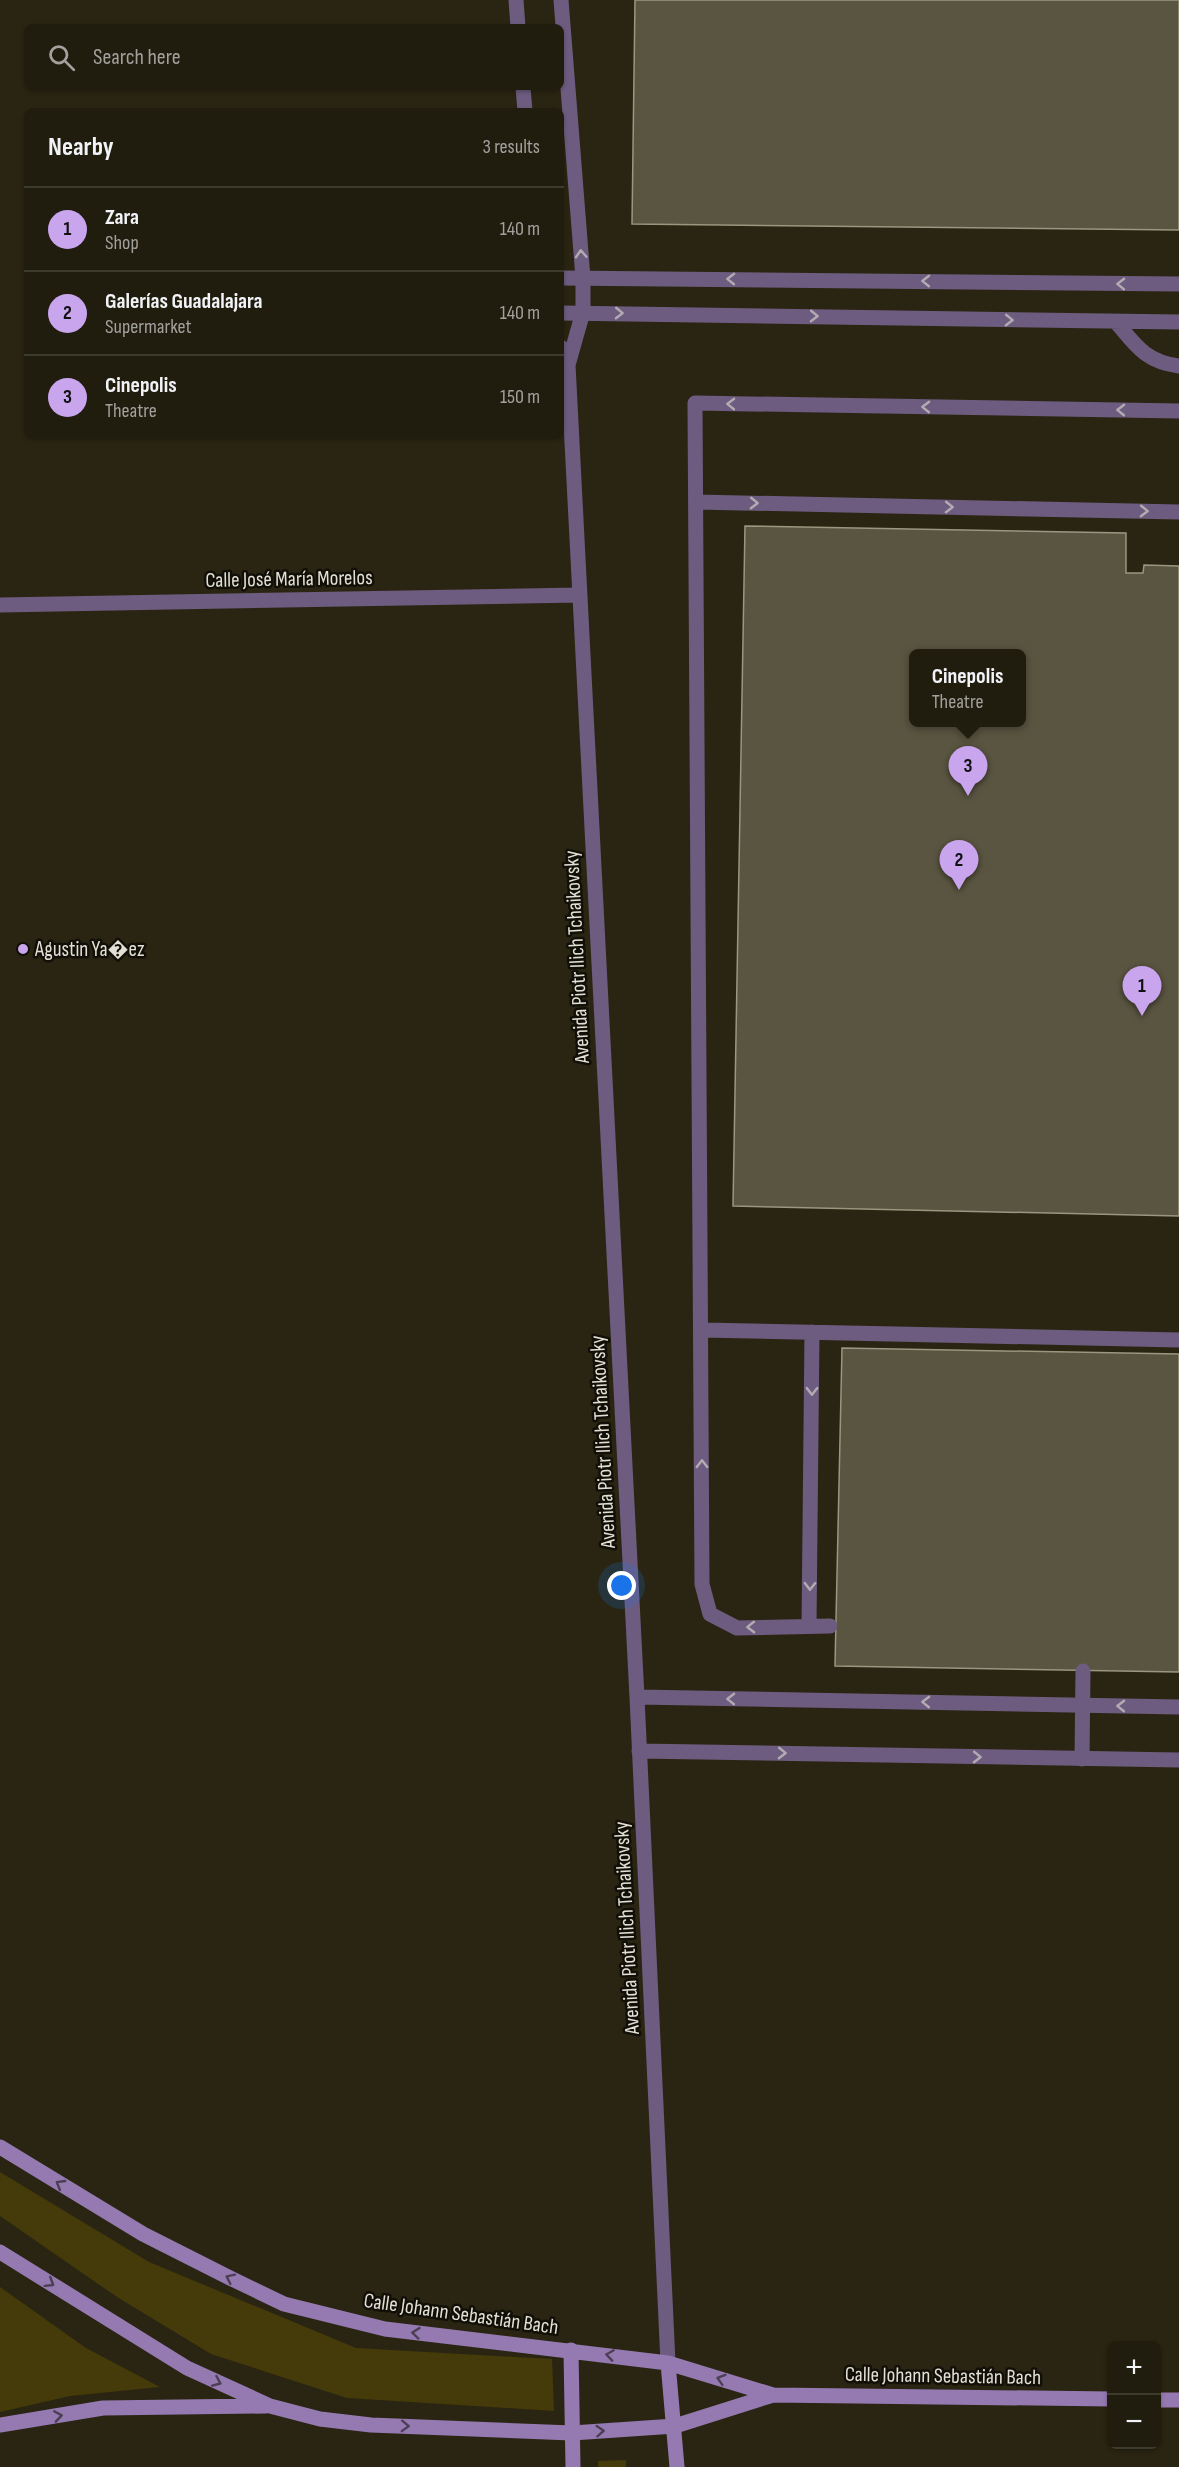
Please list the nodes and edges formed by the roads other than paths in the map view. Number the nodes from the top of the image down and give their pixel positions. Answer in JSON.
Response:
{"nodes":[{"id":1,"x":516,"y":0,"type":"edge"},
{"id":2,"x":561,"y":0,"type":"edge"},
{"id":3,"x":518,"y":24,"type":"edge"},
{"id":4,"x":563,"y":24,"type":"edge"},
{"id":5,"x":564,"y":38,"type":"edge"},
{"id":6,"x":523,"y":90,"type":"edge"},
{"id":7,"x":525,"y":108,"type":"edge"},
{"id":8,"x":564,"y":278,"type":"edge"},
{"id":9,"x":583,"y":278,"type":"junction"},
{"id":10,"x":1179,"y":284,"type":"edge"},
{"id":11,"x":583,"y":312,"type":"junction"},
{"id":12,"x":564,"y":314,"type":"edge"},
{"id":13,"x":1116,"y":322,"type":"junction"},
{"id":14,"x":1179,"y":322,"type":"edge"},
{"id":15,"x":564,"y":355,"type":"edge"},
{"id":16,"x":568,"y":365,"type":"junction"},
{"id":17,"x":1179,"y":366,"type":"edge"},
{"id":18,"x":1179,"y":411,"type":"edge"},
{"id":19,"x":696,"y":502,"type":"junction"},
{"id":20,"x":1179,"y":512,"type":"edge"},
{"id":21,"x":579,"y":595,"type":"junction"},
{"id":22,"x":0,"y":605,"type":"edge"},
{"id":23,"x":702,"y":1330,"type":"junction"},
{"id":24,"x":812,"y":1332,"type":"junction"},
{"id":25,"x":1179,"y":1340,"type":"edge"},
{"id":26,"x":809,"y":1626,"type":"junction"},
{"id":27,"x":830,"y":1626,"type":"dead end"},
{"id":28,"x":1083,"y":1671,"type":"dead end"},
{"id":29,"x":637,"y":1697,"type":"junction"},
{"id":30,"x":1083,"y":1706,"type":"junction"},
{"id":31,"x":1179,"y":1707,"type":"edge"},
{"id":32,"x":639,"y":1750,"type":"junction"},
{"id":33,"x":1082,"y":1759,"type":"junction"},
{"id":34,"x":1179,"y":1760,"type":"edge"},
{"id":35,"x":0,"y":2147,"type":"edge"},
{"id":36,"x":0,"y":2252,"type":"edge"},
{"id":37,"x":571,"y":2350,"type":"junction"},
{"id":38,"x":668,"y":2363,"type":"junction"},
{"id":39,"x":773,"y":2395,"type":"junction"},
{"id":40,"x":1107,"y":2399,"type":"edge"},
{"id":41,"x":1161,"y":2400,"type":"edge"},
{"id":42,"x":1179,"y":2400,"type":"edge"},
{"id":43,"x":270,"y":2406,"type":"junction"},
{"id":44,"x":0,"y":2425,"type":"edge"},
{"id":45,"x":675,"y":2426,"type":"junction"},
{"id":46,"x":572,"y":2433,"type":"junction"},
{"id":47,"x":573,"y":2467,"type":"edge"},
{"id":48,"x":677,"y":2467,"type":"edge"}],
"edges":[{"from":1,"to":3,"type":"street"},
{"from":4,"to":2,"type":"street","one_way":true},
{"from":9,"to":5,"type":"street","one_way":true},
{"from":6,"to":7,"type":"street"},
{"from":8,"to":9,"type":"street"},
{"from":10,"to":9,"type":"street","one_way":true},
{"from":9,"to":11,"type":"street"},
{"from":11,"to":12,"type":"street"},
{"from":11,"to":13,"type":"street","one_way":true},
{"from":11,"to":16,"type":"street"},
{"from":13,"to":14,"type":"street"},
{"from":13,"to":17,"type":"street"},
{"from":15,"to":16,"type":"street"},
{"from":16,"to":21,"type":"street","name":"Avenida Piotr Ilich Tchaikovsky"},
{"from":18,"to":19,"type":"street","one_way":true},
{"from":19,"to":20,"type":"street","one_way":true},
{"from":19,"to":23,"type":"street"},
{"from":21,"to":22,"type":"street","name":"Calle José María Morelos"},
{"from":21,"to":29,"type":"street","name":"Avenida Piotr Ilich Tchaikovsky"},
{"from":23,"to":24,"type":"street"},
{"from":26,"to":23,"type":"street","one_way":true},
{"from":24,"to":25,"type":"street"},
{"from":24,"to":26,"type":"street","one_way":true},
{"from":26,"to":27,"type":"street"},
{"from":28,"to":30,"type":"street"},
{"from":30,"to":29,"type":"street","one_way":true},
{"from":29,"to":32,"type":"street","name":"Avenida Piotr Ilich Tchaikovsky"},
{"from":31,"to":30,"type":"street","one_way":true},
{"from":30,"to":33,"type":"street"},
{"from":32,"to":33,"type":"street","one_way":true},
{"from":32,"to":38,"type":"street","name":"Avenida Piotr Ilich Tchaikovsky"},
{"from":33,"to":34,"type":"street"},
{"from":37,"to":35,"type":"street","name":"Calle Johann Sebastián Bach","one_way":true},
{"from":36,"to":43,"type":"street","name":"Calle Johann Sebastián Bach","one_way":true},
{"from":38,"to":37,"type":"street","name":"Calle Johann Sebastián Bach","one_way":true},
{"from":37,"to":46,"type":"street"},
{"from":39,"to":38,"type":"street","name":"Calle Johann Sebastián Bach","one_way":true},
{"from":38,"to":45,"type":"street","name":"Avenida Piotr Ilich Tchaikovsky"},
{"from":39,"to":40,"type":"street","name":"Calle Johann Sebastián Bach"},
{"from":39,"to":45,"type":"street","name":"Calle Johann Sebastián Bach"},
{"from":41,"to":42,"type":"street"},
{"from":44,"to":43,"type":"street","one_way":true},
{"from":43,"to":46,"type":"street","name":"Calle Johann Sebastián Bach","one_way":true},
{"from":46,"to":45,"type":"street","name":"Calle Johann Sebastián Bach","one_way":true},
{"from":45,"to":48,"type":"street","name":"Avenida Piotr Ilich Tchaikovsky"},
{"from":46,"to":47,"type":"street"}]}
